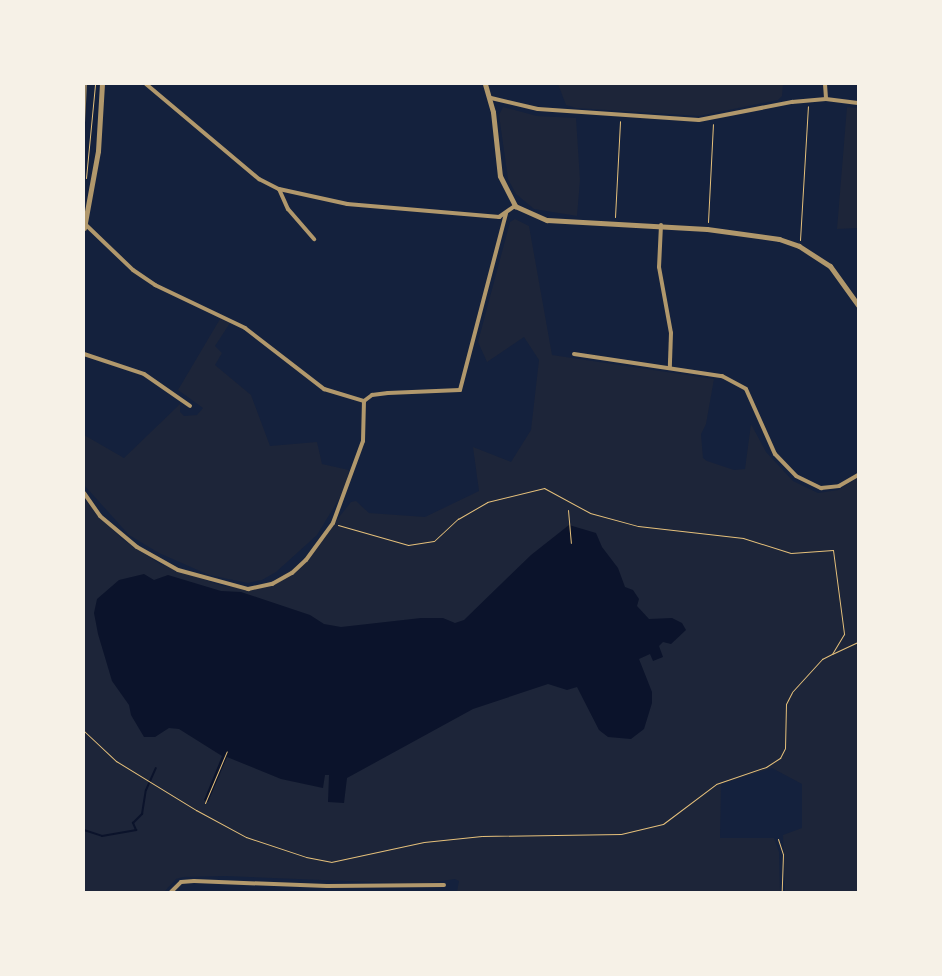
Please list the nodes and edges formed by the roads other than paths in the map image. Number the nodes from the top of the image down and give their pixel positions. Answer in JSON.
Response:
{"nodes":[{"id":1,"x":102,"y":84,"type":"edge"},
{"id":2,"x":146,"y":84,"type":"edge"},
{"id":3,"x":485,"y":84,"type":"edge"},
{"id":4,"x":825,"y":84,"type":"edge"},
{"id":5,"x":490,"y":98,"type":"junction"},
{"id":6,"x":826,"y":100,"type":"junction"},
{"id":7,"x":858,"y":104,"type":"edge"},
{"id":8,"x":279,"y":190,"type":"junction"},
{"id":9,"x":515,"y":206,"type":"junction"},
{"id":10,"x":506,"y":214,"type":"junction"},
{"id":11,"x":84,"y":226,"type":"edge"},
{"id":12,"x":661,"y":226,"type":"junction"},
{"id":13,"x":314,"y":239,"type":"dead end"},
{"id":14,"x":858,"y":305,"type":"edge"},
{"id":15,"x":84,"y":354,"type":"edge"},
{"id":16,"x":574,"y":354,"type":"dead end"},
{"id":17,"x":670,"y":367,"type":"junction"},
{"id":18,"x":364,"y":401,"type":"junction"},
{"id":19,"x":190,"y":406,"type":"dead end"},
{"id":20,"x":858,"y":475,"type":"edge"},
{"id":21,"x":84,"y":493,"type":"edge"},
{"id":22,"x":444,"y":885,"type":"dead end"},
{"id":23,"x":327,"y":886,"type":"junction"},
{"id":24,"x":171,"y":892,"type":"edge"},
{"id":25,"x":326,"y":892,"type":"edge"}],
"edges":[{"from":1,"to":11,"type":"street"},
{"from":2,"to":8,"type":"street"},
{"from":3,"to":5,"type":"street"},
{"from":4,"to":6,"type":"street"},
{"from":5,"to":6,"type":"street"},
{"from":5,"to":9,"type":"street"},
{"from":6,"to":7,"type":"street"},
{"from":8,"to":10,"type":"street"},
{"from":8,"to":13,"type":"street"},
{"from":9,"to":10,"type":"street"},
{"from":9,"to":12,"type":"street"},
{"from":10,"to":18,"type":"street"},
{"from":11,"to":18,"type":"street"},
{"from":12,"to":14,"type":"street"},
{"from":12,"to":17,"type":"street"},
{"from":15,"to":19,"type":"street"},
{"from":16,"to":17,"type":"street"},
{"from":17,"to":20,"type":"street"},
{"from":18,"to":21,"type":"street"},
{"from":22,"to":23,"type":"street"},
{"from":23,"to":24,"type":"street"},
{"from":23,"to":25,"type":"street"}]}
